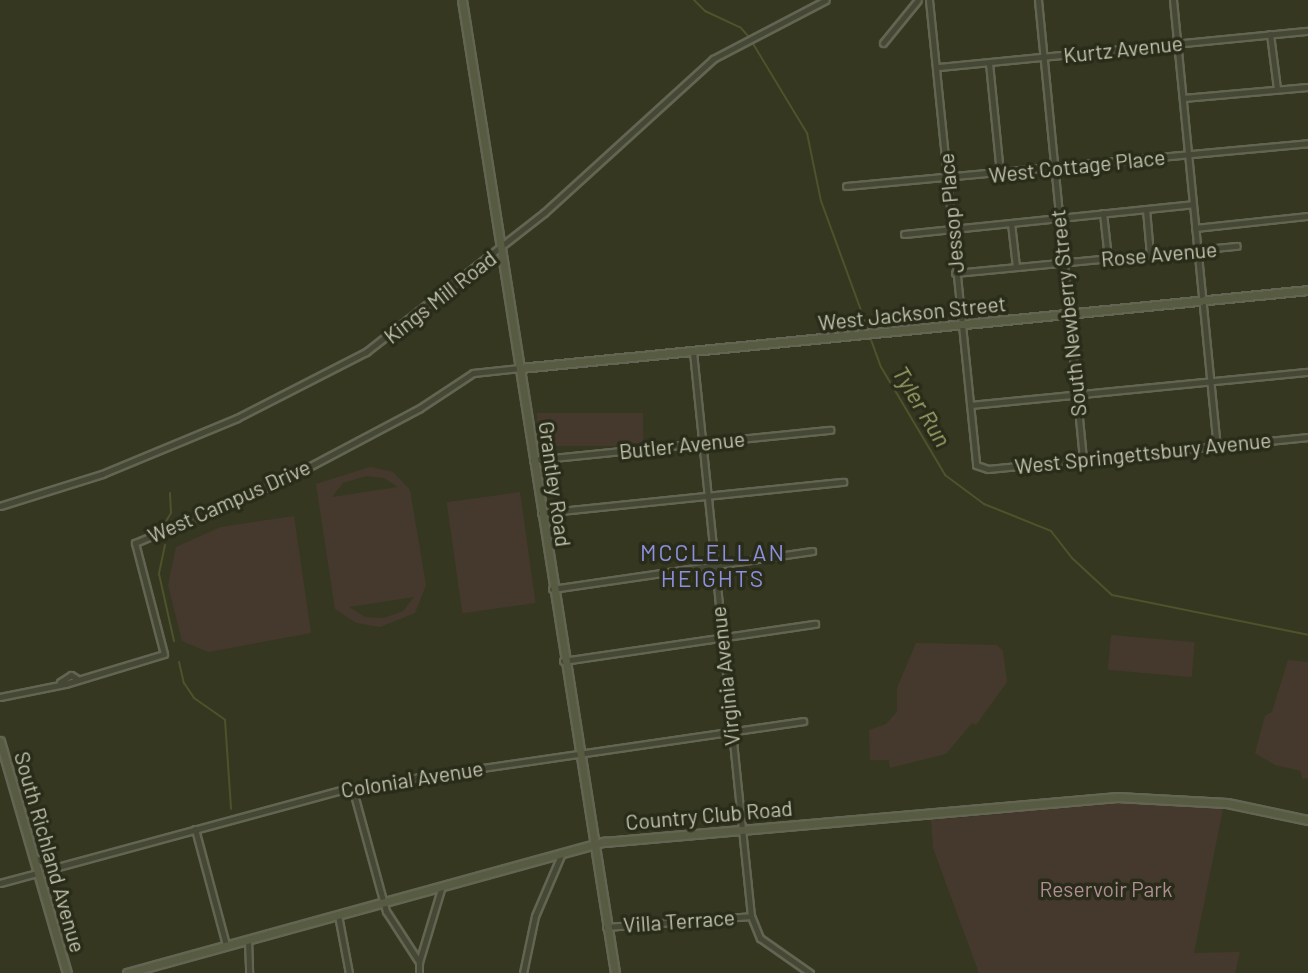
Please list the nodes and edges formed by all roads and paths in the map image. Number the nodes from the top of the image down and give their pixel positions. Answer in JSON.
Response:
{"nodes":[{"id":1,"x":462,"y":0,"type":"edge"},
{"id":2,"x":826,"y":0,"type":"edge"},
{"id":3,"x":918,"y":0,"type":"edge"},
{"id":4,"x":929,"y":0,"type":"edge"},
{"id":5,"x":1038,"y":0,"type":"edge"},
{"id":6,"x":1173,"y":0,"type":"edge"},
{"id":7,"x":1308,"y":31,"type":"edge"},
{"id":8,"x":1270,"y":34,"type":"junction"},
{"id":9,"x":883,"y":43,"type":"dead end"},
{"id":10,"x":1178,"y":44,"type":"junction"},
{"id":11,"x":1044,"y":57,"type":"junction"},
{"id":12,"x":989,"y":63,"type":"junction"},
{"id":13,"x":939,"y":68,"type":"junction"},
{"id":14,"x":1308,"y":86,"type":"edge"},
{"id":15,"x":1277,"y":89,"type":"junction"},
{"id":16,"x":1183,"y":98,"type":"junction"},
{"id":17,"x":1308,"y":143,"type":"edge"},
{"id":18,"x":1188,"y":155,"type":"junction"},
{"id":19,"x":1054,"y":168,"type":"junction"},
{"id":20,"x":1000,"y":174,"type":"junction"},
{"id":21,"x":947,"y":178,"type":"junction"},
{"id":22,"x":846,"y":186,"type":"dead end"},
{"id":23,"x":1192,"y":204,"type":"junction"},
{"id":24,"x":1146,"y":209,"type":"junction"},
{"id":25,"x":1103,"y":213,"type":"junction"},
{"id":26,"x":1308,"y":216,"type":"edge"},
{"id":27,"x":1059,"y":217,"type":"junction"},
{"id":28,"x":1011,"y":223,"type":"junction"},
{"id":29,"x":951,"y":228,"type":"junction"},
{"id":30,"x":1195,"y":228,"type":"junction"},
{"id":31,"x":904,"y":234,"type":"dead end"},
{"id":32,"x":1237,"y":246,"type":"dead end"},
{"id":33,"x":501,"y":249,"type":"junction"},
{"id":34,"x":1197,"y":251,"type":"junction"},
{"id":35,"x":1150,"y":254,"type":"junction"},
{"id":36,"x":1108,"y":258,"type":"junction"},
{"id":37,"x":1063,"y":263,"type":"junction"},
{"id":38,"x":1016,"y":267,"type":"junction"},
{"id":39,"x":955,"y":273,"type":"junction"},
{"id":40,"x":1308,"y":290,"type":"edge"},
{"id":41,"x":1202,"y":300,"type":"junction"},
{"id":42,"x":1069,"y":314,"type":"junction"},
{"id":43,"x":961,"y":325,"type":"junction"},
{"id":44,"x":693,"y":352,"type":"junction"},
{"id":45,"x":520,"y":368,"type":"junction"},
{"id":46,"x":1308,"y":372,"type":"edge"},
{"id":47,"x":1210,"y":382,"type":"junction"},
{"id":48,"x":1076,"y":395,"type":"junction"},
{"id":49,"x":970,"y":405,"type":"junction"},
{"id":50,"x":830,"y":430,"type":"dead end"},
{"id":51,"x":1308,"y":437,"type":"edge"},
{"id":52,"x":701,"y":443,"type":"junction"},
{"id":53,"x":1217,"y":445,"type":"junction"},
{"id":54,"x":1083,"y":459,"type":"junction"},
{"id":55,"x":533,"y":460,"type":"junction"},
{"id":56,"x":978,"y":467,"type":"joint"},
{"id":57,"x":843,"y":482,"type":"dead end"},
{"id":58,"x":707,"y":496,"type":"junction"},
{"id":59,"x":0,"y":506,"type":"edge"},
{"id":60,"x":541,"y":513,"type":"junction"},
{"id":61,"x":812,"y":551,"type":"dead end"},
{"id":62,"x":714,"y":566,"type":"junction"},
{"id":63,"x":552,"y":589,"type":"junction"},
{"id":64,"x":815,"y":624,"type":"dead end"},
{"id":65,"x":721,"y":638,"type":"junction"},
{"id":66,"x":563,"y":661,"type":"junction"},
{"id":67,"x":0,"y":697,"type":"edge"},
{"id":68,"x":803,"y":720,"type":"dead end"},
{"id":69,"x":730,"y":731,"type":"junction"},
{"id":70,"x":0,"y":741,"type":"edge"},
{"id":71,"x":577,"y":753,"type":"junction"},
{"id":72,"x":352,"y":787,"type":"junction"},
{"id":73,"x":1308,"y":820,"type":"edge"},
{"id":74,"x":195,"y":829,"type":"junction"},
{"id":75,"x":740,"y":829,"type":"junction"},
{"id":76,"x":592,"y":845,"type":"junction"},
{"id":77,"x":562,"y":853,"type":"junction"},
{"id":78,"x":32,"y":856,"type":"junction"},
{"id":79,"x":37,"y":873,"type":"junction"},
{"id":80,"x":0,"y":883,"type":"edge"},
{"id":81,"x":442,"y":886,"type":"junction"},
{"id":82,"x":383,"y":902,"type":"junction"},
{"id":83,"x":338,"y":915,"type":"junction"},
{"id":84,"x":751,"y":916,"type":"junction"},
{"id":85,"x":606,"y":927,"type":"junction"},
{"id":86,"x":248,"y":939,"type":"junction"},
{"id":87,"x":226,"y":945,"type":"junction"},
{"id":88,"x":419,"y":962,"type":"junction"},
{"id":89,"x":132,"y":972,"type":"edge"},
{"id":90,"x":67,"y":973,"type":"edge"},
{"id":91,"x":249,"y":973,"type":"edge"},
{"id":92,"x":349,"y":973,"type":"edge"},
{"id":93,"x":419,"y":973,"type":"edge"},
{"id":94,"x":523,"y":973,"type":"edge"},
{"id":95,"x":615,"y":973,"type":"edge"},
{"id":96,"x":810,"y":973,"type":"edge"}],
"edges":[{"from":1,"to":33,"type":"street","name":"Grantley Road"},
{"from":2,"to":33,"type":"street","name":"Kings Mill Road"},
{"from":3,"to":9,"type":"street"},
{"from":4,"to":13,"type":"street","name":"Jessop Place"},
{"from":5,"to":11,"type":"street","name":"South Newberry Street"},
{"from":6,"to":10,"type":"street"},
{"from":7,"to":8,"type":"street","name":"Kurtz Avenue"},
{"from":8,"to":10,"type":"street","name":"Kurtz Avenue"},
{"from":8,"to":15,"type":"street"},
{"from":10,"to":11,"type":"street","name":"Kurtz Avenue"},
{"from":10,"to":16,"type":"street"},
{"from":11,"to":12,"type":"street","name":"Kurtz Avenue"},
{"from":11,"to":19,"type":"street","name":"South Newberry Street"},
{"from":12,"to":13,"type":"street","name":"Kurtz Avenue"},
{"from":12,"to":20,"type":"street"},
{"from":13,"to":21,"type":"street","name":"Jessop Place"},
{"from":14,"to":15,"type":"street"},
{"from":15,"to":16,"type":"street"},
{"from":16,"to":18,"type":"street"},
{"from":17,"to":18,"type":"street","name":"West Cottage Place"},
{"from":18,"to":19,"type":"street","name":"West Cottage Place"},
{"from":18,"to":23,"type":"street"},
{"from":19,"to":20,"type":"street","name":"West Cottage Place"},
{"from":19,"to":27,"type":"street","name":"South Newberry Street"},
{"from":20,"to":21,"type":"street","name":"West Cottage Place"},
{"from":21,"to":22,"type":"street","name":"West Cottage Place"},
{"from":21,"to":29,"type":"street","name":"Jessop Place"},
{"from":23,"to":24,"type":"street"},
{"from":23,"to":30,"type":"street"},
{"from":24,"to":25,"type":"street"},
{"from":24,"to":35,"type":"street"},
{"from":25,"to":27,"type":"street"},
{"from":25,"to":36,"type":"street"},
{"from":26,"to":30,"type":"street","name":"Rose Avenue"},
{"from":27,"to":28,"type":"street"},
{"from":27,"to":37,"type":"street","name":"South Newberry Street"},
{"from":28,"to":29,"type":"street"},
{"from":28,"to":38,"type":"street"},
{"from":29,"to":31,"type":"street"},
{"from":29,"to":39,"type":"street","name":"Jessop Place"},
{"from":30,"to":34,"type":"street"},
{"from":32,"to":34,"type":"street","name":"Rose Avenue"},
{"from":33,"to":45,"type":"street","name":"Grantley Road"},
{"from":33,"to":59,"type":"street","name":"Kings Mill Road"},
{"from":34,"to":35,"type":"street","name":"Rose Avenue"},
{"from":34,"to":41,"type":"street"},
{"from":35,"to":36,"type":"street","name":"Rose Avenue"},
{"from":36,"to":37,"type":"street","name":"Rose Avenue"},
{"from":37,"to":38,"type":"street","name":"Rose Avenue"},
{"from":37,"to":42,"type":"street","name":"South Newberry Street"},
{"from":38,"to":39,"type":"street","name":"Rose Avenue"},
{"from":39,"to":43,"type":"street","name":"Jessop Place"},
{"from":40,"to":41,"type":"street","name":"West Jackson Street"},
{"from":41,"to":42,"type":"street","name":"West Jackson Street"},
{"from":41,"to":47,"type":"street"},
{"from":42,"to":43,"type":"street","name":"West Jackson Street"},
{"from":42,"to":48,"type":"street","name":"South Newberry Street"},
{"from":43,"to":44,"type":"street","name":"West Jackson Street"},
{"from":43,"to":49,"type":"street","name":"Jessop Place"},
{"from":44,"to":45,"type":"street","name":"West Jackson Street"},
{"from":44,"to":52,"type":"street","name":"Virginia Avenue"},
{"from":45,"to":55,"type":"street","name":"Grantley Road"},
{"from":45,"to":67,"type":"street","name":"West Campus Drive"},
{"from":46,"to":47,"type":"street"},
{"from":47,"to":48,"type":"street"},
{"from":47,"to":53,"type":"street"},
{"from":48,"to":49,"type":"street"},
{"from":48,"to":54,"type":"street","name":"South Newberry Street"},
{"from":49,"to":56,"type":"street","name":"Jessop Place"},
{"from":50,"to":52,"type":"street","name":"Butler Avenue"},
{"from":51,"to":53,"type":"street","name":"West Springettsbury Avenue"},
{"from":52,"to":55,"type":"street","name":"Butler Avenue"},
{"from":52,"to":58,"type":"street","name":"Virginia Avenue"},
{"from":53,"to":54,"type":"street","name":"West Springettsbury Avenue"},
{"from":54,"to":56,"type":"street","name":"West Springettsbury Avenue"},
{"from":55,"to":60,"type":"street","name":"Grantley Road"},
{"from":57,"to":58,"type":"street"},
{"from":58,"to":60,"type":"street"},
{"from":58,"to":62,"type":"street","name":"Virginia Avenue"},
{"from":60,"to":63,"type":"street","name":"Grantley Road"},
{"from":61,"to":62,"type":"street"},
{"from":62,"to":63,"type":"street"},
{"from":62,"to":65,"type":"street","name":"Virginia Avenue"},
{"from":63,"to":66,"type":"street","name":"Grantley Road"},
{"from":64,"to":65,"type":"street"},
{"from":65,"to":66,"type":"street"},
{"from":65,"to":69,"type":"street","name":"Virginia Avenue"},
{"from":66,"to":71,"type":"street","name":"Grantley Road"},
{"from":68,"to":69,"type":"street","name":"Colonial Avenue"},
{"from":69,"to":71,"type":"street","name":"Colonial Avenue"},
{"from":69,"to":75,"type":"street","name":"Virginia Avenue"},
{"from":70,"to":78,"type":"street","name":"South Richland Avenue"},
{"from":71,"to":72,"type":"street","name":"Colonial Avenue"},
{"from":71,"to":76,"type":"street","name":"Grantley Road"},
{"from":72,"to":74,"type":"street","name":"Colonial Avenue"},
{"from":72,"to":82,"type":"street"},
{"from":73,"to":75,"type":"street","name":"Country Club Road"},
{"from":74,"to":78,"type":"street","name":"Colonial Avenue"},
{"from":74,"to":87,"type":"street"},
{"from":75,"to":76,"type":"street","name":"Country Club Road"},
{"from":75,"to":84,"type":"street","name":"Virginia Avenue"},
{"from":76,"to":77,"type":"street","name":"Country Club Road"},
{"from":76,"to":85,"type":"street","name":"Grantley Road"},
{"from":77,"to":81,"type":"street","name":"Country Club Road"},
{"from":77,"to":94,"type":"street"},
{"from":78,"to":79,"type":"street","name":"South Richland Avenue"},
{"from":79,"to":80,"type":"street"},
{"from":79,"to":90,"type":"street","name":"South Richland Avenue"},
{"from":81,"to":82,"type":"street","name":"Country Club Road"},
{"from":81,"to":88,"type":"street"},
{"from":82,"to":83,"type":"street","name":"Country Club Road"},
{"from":82,"to":88,"type":"street"},
{"from":83,"to":86,"type":"street","name":"Country Club Road"},
{"from":83,"to":92,"type":"street"},
{"from":84,"to":85,"type":"street","name":"Villa Terrace"},
{"from":84,"to":96,"type":"street","name":"Virginia Avenue"},
{"from":85,"to":95,"type":"street","name":"Grantley Road"},
{"from":86,"to":87,"type":"street","name":"Country Club Road"},
{"from":86,"to":91,"type":"street"},
{"from":87,"to":89,"type":"street","name":"Country Club Road"},
{"from":88,"to":93,"type":"street"}]}
